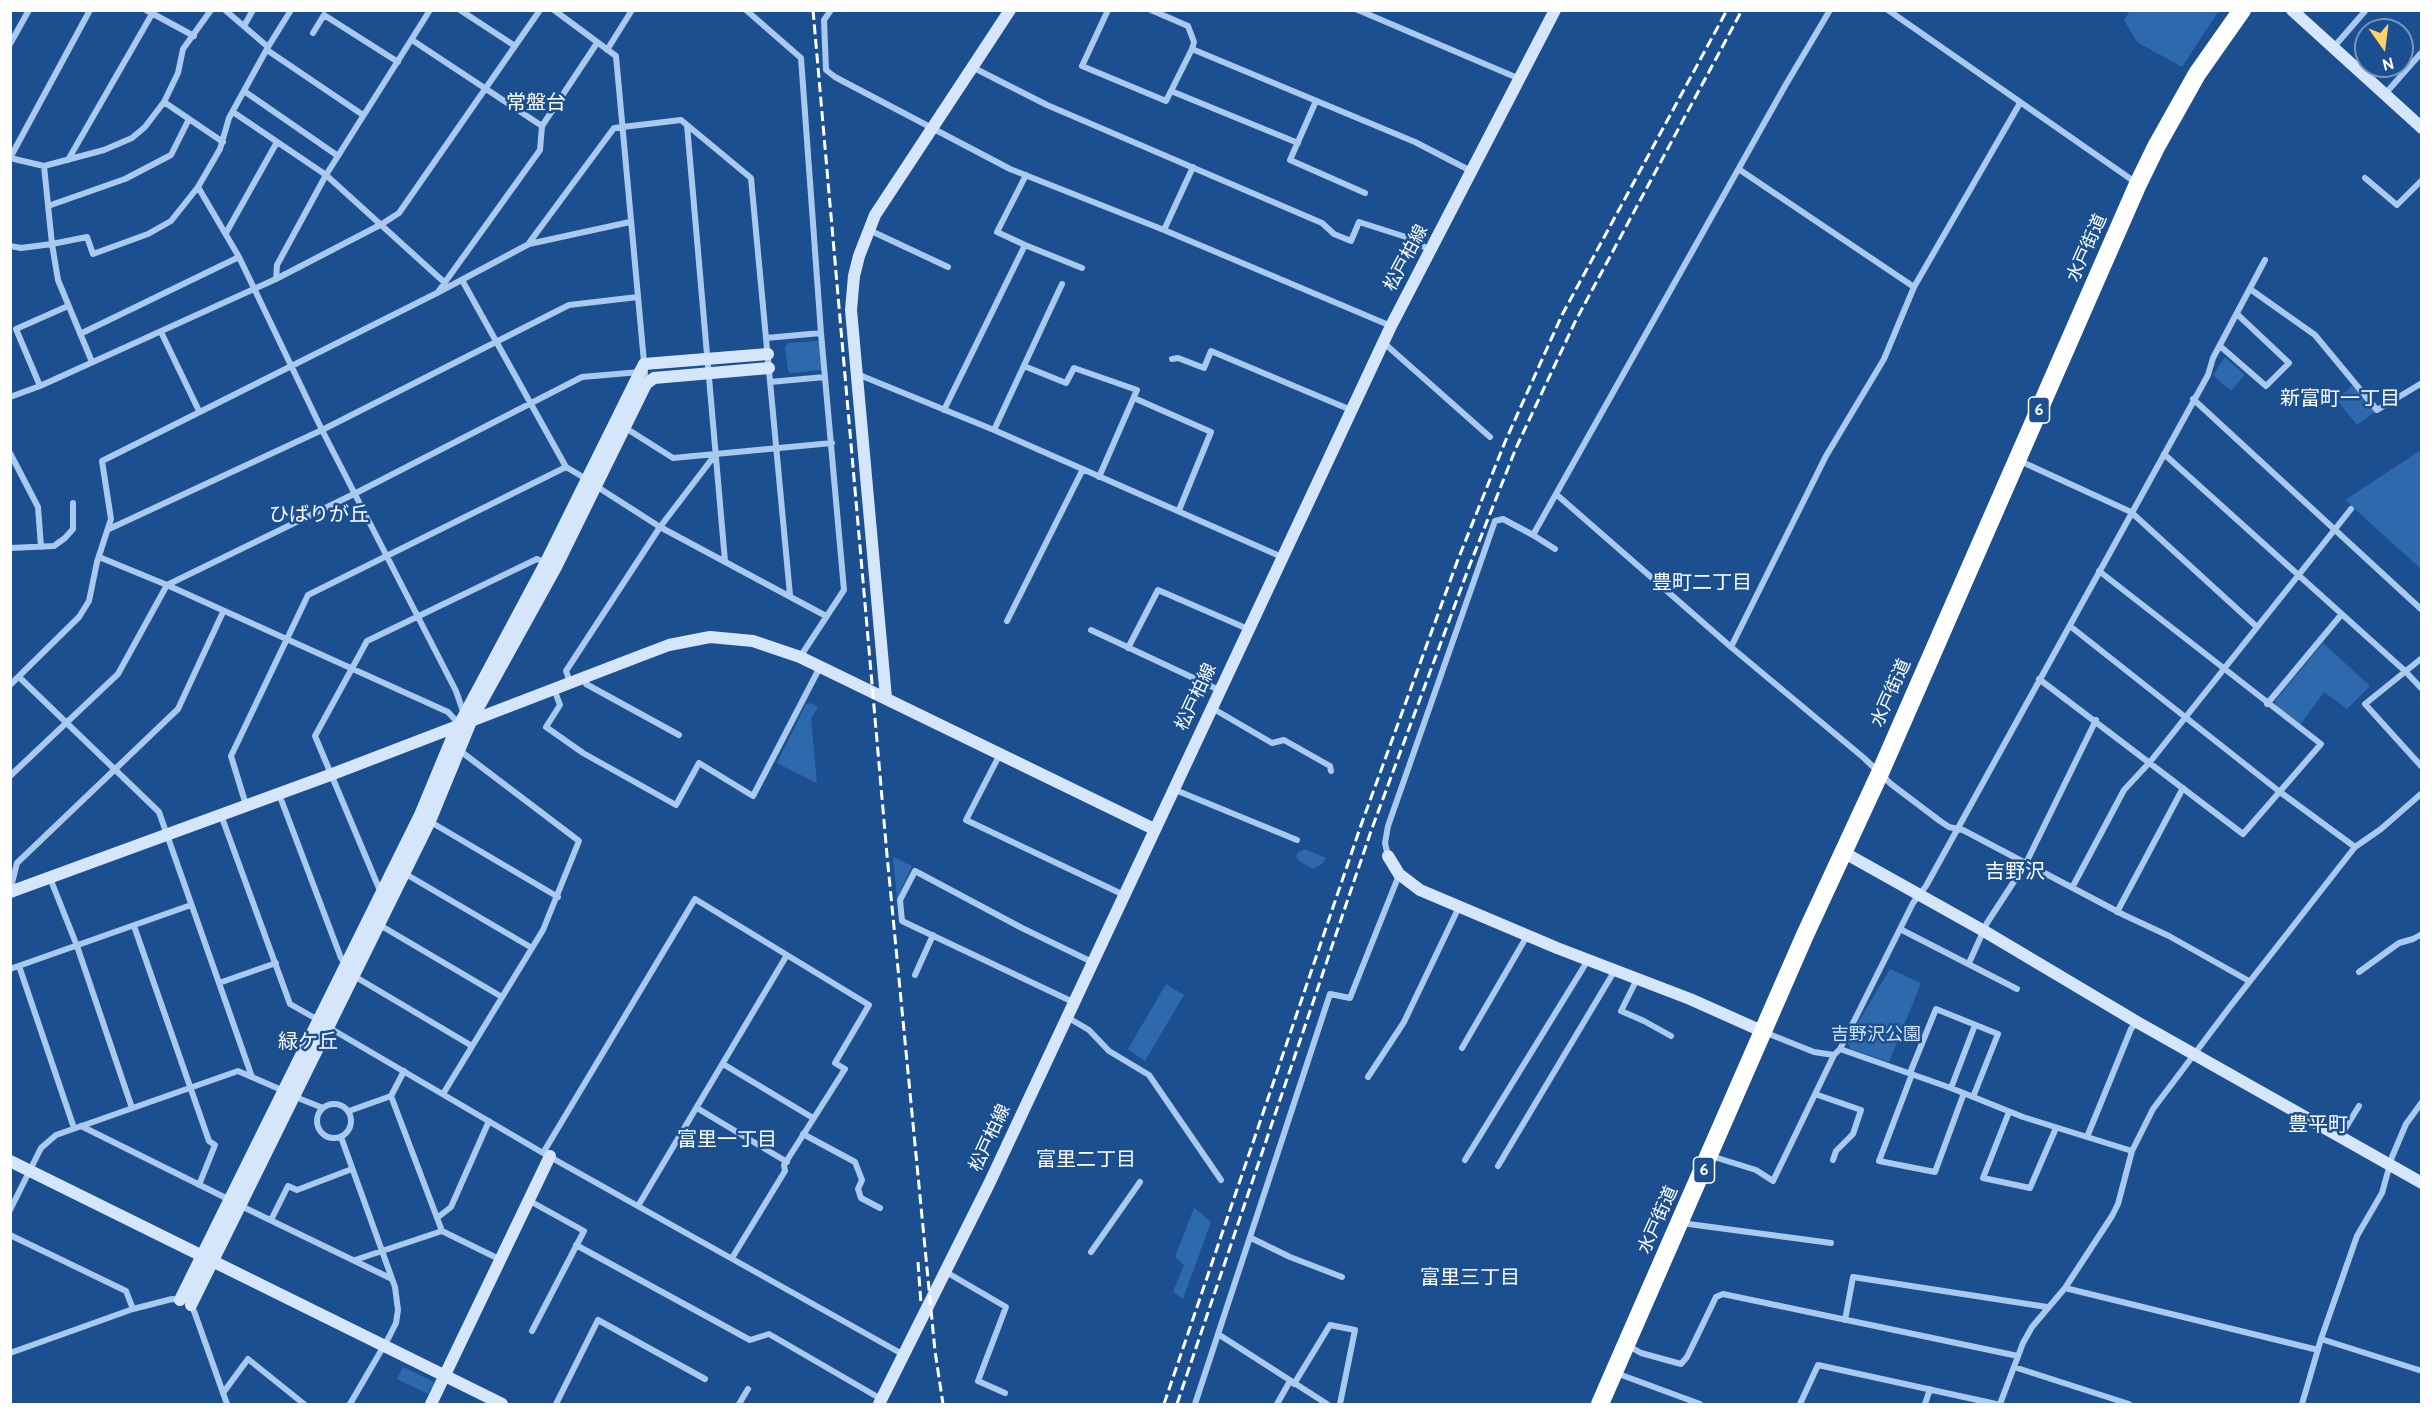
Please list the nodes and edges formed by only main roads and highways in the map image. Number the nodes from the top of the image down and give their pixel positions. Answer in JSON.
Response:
{"nodes":[{"id":1,"x":2242,"y":10,"type":"edge"},
{"id":2,"x":1600,"y":1404,"type":"edge"}],
"edges":[{"from":1,"to":2,"type":"highway","name":"水戸街道","number":"6"}]}
